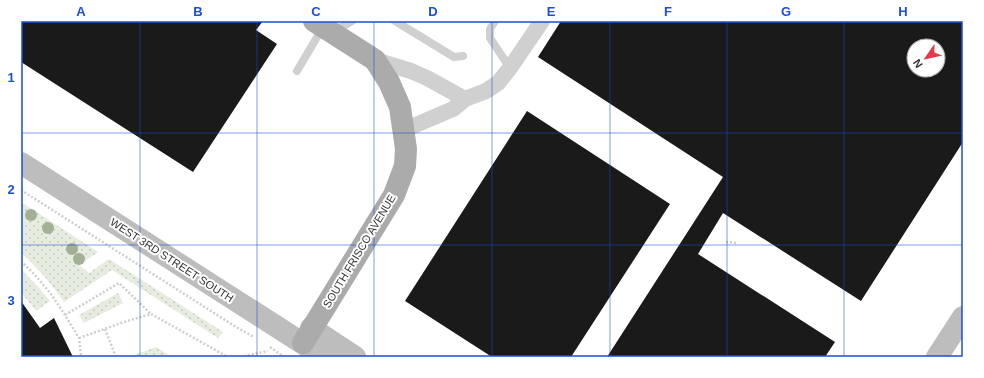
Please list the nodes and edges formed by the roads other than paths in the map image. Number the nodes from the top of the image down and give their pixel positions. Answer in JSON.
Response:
{"nodes":[{"id":1,"x":352,"y":21,"type":"edge"},
{"id":2,"x":395,"y":21,"type":"edge"},
{"id":3,"x":495,"y":21,"type":"edge"},
{"id":4,"x":542,"y":21,"type":"edge"},
{"id":5,"x":323,"y":27,"type":"edge"},
{"id":6,"x":463,"y":56,"type":"dead end"},
{"id":7,"x":375,"y":60,"type":"junction"},
{"id":8,"x":510,"y":68,"type":"junction"},
{"id":9,"x":297,"y":71,"type":"dead end"},
{"id":10,"x":465,"y":99,"type":"junction"},
{"id":11,"x":404,"y":130,"type":"junction"},
{"id":12,"x":21,"y":163,"type":"edge"},
{"id":13,"x":963,"y":317,"type":"edge"},
{"id":14,"x":307,"y":335,"type":"junction"},
{"id":15,"x":324,"y":357,"type":"edge"},
{"id":16,"x":355,"y":357,"type":"edge"},
{"id":17,"x":937,"y":357,"type":"edge"}],
"edges":[{"from":1,"to":5,"type":"lane"},
{"from":2,"to":6,"type":"lane"},
{"from":3,"to":8,"type":"lane"},
{"from":4,"to":8,"type":"street"},
{"from":5,"to":7,"type":"main road"},
{"from":5,"to":9,"type":"lane"},
{"from":7,"to":10,"type":"street"},
{"from":7,"to":11,"type":"main road","name":"SOUTH FRISCO AVENUE"},
{"from":8,"to":10,"type":"street"},
{"from":10,"to":11,"type":"street"},
{"from":11,"to":14,"type":"main road","name":"SOUTH FRISCO AVENUE"},
{"from":12,"to":14,"type":"main road","name":"WEST 3RD STREET SOUTH"},
{"from":13,"to":17,"type":"main road"},
{"from":14,"to":15,"type":"main road","name":"WEST 3RD STREET SOUTH"},
{"from":14,"to":16,"type":"main road"}]}
